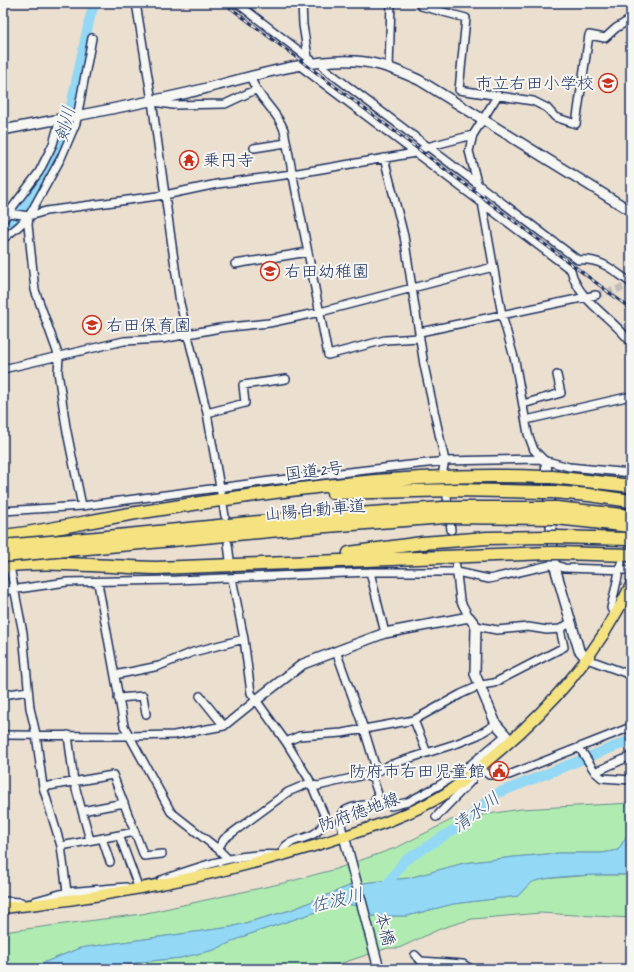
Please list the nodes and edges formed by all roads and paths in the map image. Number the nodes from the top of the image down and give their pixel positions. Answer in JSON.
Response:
{"nodes":[{"id":1,"x":136,"y":3,"type":"edge"},
{"id":2,"x":237,"y":3,"type":"edge"},
{"id":3,"x":302,"y":3,"type":"edge"},
{"id":4,"x":391,"y":3,"type":"edge"},
{"id":5,"x":420,"y":3,"type":"edge"},
{"id":6,"x":631,"y":19,"type":"edge"},
{"id":7,"x":92,"y":38,"type":"dead end"},
{"id":8,"x":308,"y":57,"type":"junction"},
{"id":9,"x":318,"y":63,"type":"junction"},
{"id":10,"x":300,"y":66,"type":"junction"},
{"id":11,"x":389,"y":68,"type":"junction"},
{"id":12,"x":251,"y":78,"type":"junction"},
{"id":13,"x":255,"y":90,"type":"junction"},
{"id":14,"x":498,"y":95,"type":"junction"},
{"id":15,"x":152,"y":101,"type":"junction"},
{"id":16,"x":75,"y":116,"type":"junction"},
{"id":17,"x":61,"y":119,"type":"junction"},
{"id":18,"x":483,"y":120,"type":"junction"},
{"id":19,"x":3,"y":130,"type":"edge"},
{"id":20,"x":474,"y":135,"type":"junction"},
{"id":21,"x":286,"y":143,"type":"junction"},
{"id":22,"x":427,"y":147,"type":"junction"},
{"id":23,"x":254,"y":148,"type":"dead end"},
{"id":24,"x":415,"y":153,"type":"junction"},
{"id":25,"x":384,"y":158,"type":"junction"},
{"id":26,"x":292,"y":174,"type":"junction"},
{"id":27,"x":478,"y":185,"type":"junction"},
{"id":28,"x":165,"y":195,"type":"junction"},
{"id":29,"x":482,"y":202,"type":"junction"},
{"id":30,"x":629,"y":208,"type":"edge"},
{"id":31,"x":10,"y":213,"type":"junction"},
{"id":32,"x":26,"y":215,"type":"junction"},
{"id":33,"x":3,"y":220,"type":"edge"},
{"id":34,"x":3,"y":239,"type":"edge"},
{"id":35,"x":308,"y":252,"type":"junction"},
{"id":36,"x":235,"y":264,"type":"dead end"},
{"id":37,"x":493,"y":267,"type":"junction"},
{"id":38,"x":413,"y":288,"type":"junction"},
{"id":39,"x":625,"y":288,"type":"dead end"},
{"id":40,"x":596,"y":295,"type":"tunnel mouth"},
{"id":41,"x":586,"y":298,"type":"junction"},
{"id":42,"x":320,"y":312,"type":"junction"},
{"id":43,"x":502,"y":315,"type":"junction"},
{"id":44,"x":186,"y":334,"type":"junction"},
{"id":45,"x":420,"y":335,"type":"junction"},
{"id":46,"x":631,"y":343,"type":"edge"},
{"id":47,"x":59,"y":357,"type":"junction"},
{"id":48,"x":3,"y":369,"type":"edge"},
{"id":49,"x":557,"y":375,"type":"dead end"},
{"id":50,"x":286,"y":379,"type":"dead end"},
{"id":51,"x":631,"y":396,"type":"edge"},
{"id":52,"x":523,"y":404,"type":"junction"},
{"id":53,"x":207,"y":412,"type":"junction"},
{"id":54,"x":526,"y":420,"type":"junction"},
{"id":55,"x":445,"y":460,"type":"junction"},
{"id":56,"x":546,"y":462,"type":"junction"},
{"id":57,"x":444,"y":470,"type":"dead end"},
{"id":58,"x":631,"y":473,"type":"edge"},
{"id":59,"x":631,"y":486,"type":"edge"},
{"id":60,"x":222,"y":488,"type":"junction"},
{"id":61,"x":240,"y":498,"type":"junction"},
{"id":62,"x":223,"y":500,"type":"junction"},
{"id":63,"x":631,"y":501,"type":"edge"},
{"id":64,"x":82,"y":506,"type":"junction"},
{"id":65,"x":445,"y":507,"type":"junction"},
{"id":66,"x":3,"y":511,"type":"edge"},
{"id":67,"x":556,"y":513,"type":"junction"},
{"id":68,"x":225,"y":516,"type":"dead end"},
{"id":69,"x":631,"y":516,"type":"edge"},
{"id":70,"x":631,"y":526,"type":"edge"},
{"id":71,"x":451,"y":530,"type":"tunnel mouth"},
{"id":72,"x":3,"y":536,"type":"edge"},
{"id":73,"x":98,"y":542,"type":"junction"},
{"id":74,"x":228,"y":544,"type":"dead end"},
{"id":75,"x":3,"y":546,"type":"edge"},
{"id":76,"x":627,"y":551,"type":"edge"},
{"id":77,"x":3,"y":556,"type":"edge"},
{"id":78,"x":554,"y":557,"type":"junction"},
{"id":79,"x":230,"y":560,"type":"dead end"},
{"id":80,"x":269,"y":563,"type":"junction"},
{"id":81,"x":6,"y":566,"type":"edge"},
{"id":82,"x":457,"y":569,"type":"junction"},
{"id":83,"x":627,"y":570,"type":"dead end"},
{"id":84,"x":370,"y":572,"type":"junction"},
{"id":85,"x":232,"y":578,"type":"junction"},
{"id":86,"x":98,"y":583,"type":"junction"},
{"id":87,"x":631,"y":585,"type":"edge"},
{"id":88,"x":15,"y":589,"type":"junction"},
{"id":89,"x":3,"y":592,"type":"edge"},
{"id":90,"x":469,"y":617,"type":"junction"},
{"id":91,"x":615,"y":617,"type":"junction"},
{"id":92,"x":570,"y":623,"type":"junction"},
{"id":93,"x":476,"y":626,"type":"junction"},
{"id":94,"x":560,"y":629,"type":"junction"},
{"id":95,"x":386,"y":633,"type":"junction"},
{"id":96,"x":244,"y":639,"type":"junction"},
{"id":97,"x":336,"y":651,"type":"junction"},
{"id":98,"x":587,"y":660,"type":"junction"},
{"id":99,"x":115,"y":675,"type":"junction"},
{"id":100,"x":631,"y":675,"type":"edge"},
{"id":101,"x":481,"y":685,"type":"junction"},
{"id":102,"x":28,"y":691,"type":"junction"},
{"id":103,"x":3,"y":695,"type":"edge"},
{"id":104,"x":200,"y":696,"type":"dead end"},
{"id":105,"x":118,"y":698,"type":"junction"},
{"id":106,"x":255,"y":700,"type":"junction"},
{"id":107,"x":146,"y":714,"type":"dead end"},
{"id":108,"x":414,"y":720,"type":"junction"},
{"id":109,"x":496,"y":724,"type":"junction"},
{"id":110,"x":224,"y":726,"type":"junction"},
{"id":111,"x":631,"y":726,"type":"edge"},
{"id":112,"x":364,"y":729,"type":"junction"},
{"id":113,"x":36,"y":734,"type":"junction"},
{"id":114,"x":3,"y":735,"type":"edge"},
{"id":115,"x":68,"y":735,"type":"junction"},
{"id":116,"x":129,"y":736,"type":"junction"},
{"id":117,"x":509,"y":738,"type":"junction"},
{"id":118,"x":286,"y":742,"type":"junction"},
{"id":119,"x":579,"y":747,"type":"junction"},
{"id":120,"x":427,"y":753,"type":"junction"},
{"id":121,"x":631,"y":756,"type":"edge"},
{"id":122,"x":481,"y":770,"type":"junction"},
{"id":123,"x":594,"y":770,"type":"junction"},
{"id":124,"x":377,"y":772,"type":"junction"},
{"id":125,"x":364,"y":775,"type":"junction"},
{"id":126,"x":631,"y":780,"type":"edge"},
{"id":127,"x":74,"y":782,"type":"junction"},
{"id":128,"x":313,"y":786,"type":"junction"},
{"id":129,"x":43,"y":787,"type":"junction"},
{"id":130,"x":377,"y":800,"type":"junction"},
{"id":131,"x":124,"y":803,"type":"junction"},
{"id":132,"x":82,"y":811,"type":"junction"},
{"id":133,"x":436,"y":817,"type":"dead end"},
{"id":134,"x":135,"y":832,"type":"junction"},
{"id":135,"x":119,"y":834,"type":"junction"},
{"id":136,"x":344,"y":836,"type":"junction"},
{"id":137,"x":102,"y":838,"type":"junction"},
{"id":138,"x":90,"y":840,"type":"junction"},
{"id":139,"x":61,"y":846,"type":"junction"},
{"id":140,"x":218,"y":849,"type":"junction"},
{"id":141,"x":162,"y":854,"type":"dead end"},
{"id":142,"x":282,"y":855,"type":"junction"},
{"id":143,"x":226,"y":858,"type":"junction"},
{"id":144,"x":110,"y":862,"type":"dead end"},
{"id":145,"x":138,"y":886,"type":"junction"},
{"id":146,"x":67,"y":892,"type":"junction"},
{"id":147,"x":3,"y":902,"type":"edge"},
{"id":148,"x":28,"y":904,"type":"junction"},
{"id":149,"x":3,"y":908,"type":"edge"},
{"id":150,"x":415,"y":955,"type":"dead end"},
{"id":151,"x":470,"y":968,"type":"edge"},
{"id":152,"x":379,"y":969,"type":"edge"},
{"id":153,"x":451,"y":969,"type":"edge"}],
"edges":[{"from":1,"to":15,"type":"street"},
{"from":2,"to":8,"type":"street"},
{"from":3,"to":8,"type":"street"},
{"from":4,"to":11,"type":"street"},
{"from":5,"to":14,"type":"street"},
{"from":6,"to":14,"type":"street"},
{"from":7,"to":16,"type":"street"},
{"from":8,"to":9,"type":"street"},
{"from":9,"to":10,"type":"street"},
{"from":9,"to":11,"type":"street"},
{"from":9,"to":22,"type":"street"},
{"from":10,"to":12,"type":"street"},
{"from":10,"to":24,"type":"street"},
{"from":11,"to":18,"type":"street"},
{"from":12,"to":13,"type":"street"},
{"from":12,"to":15,"type":"street"},
{"from":13,"to":15,"type":"street"},
{"from":13,"to":21,"type":"street"},
{"from":14,"to":18,"type":"street"},
{"from":15,"to":16,"type":"street"},
{"from":15,"to":28,"type":"street"},
{"from":16,"to":17,"type":"street"},
{"from":16,"to":32,"type":"street"},
{"from":17,"to":19,"type":"street"},
{"from":17,"to":31,"type":"street"},
{"from":18,"to":20,"type":"street"},
{"from":18,"to":30,"type":"street"},
{"from":20,"to":22,"type":"street"},
{"from":20,"to":27,"type":"street"},
{"from":21,"to":23,"type":"street"},
{"from":21,"to":26,"type":"street"},
{"from":22,"to":24,"type":"street"},
{"from":22,"to":27,"type":"street"},
{"from":24,"to":25,"type":"street"},
{"from":24,"to":29,"type":"street"},
{"from":25,"to":26,"type":"street"},
{"from":25,"to":38,"type":"street"},
{"from":26,"to":28,"type":"street"},
{"from":26,"to":35,"type":"street"},
{"from":27,"to":29,"type":"street"},
{"from":27,"to":39,"type":"street"},
{"from":28,"to":32,"type":"street"},
{"from":28,"to":44,"type":"street"},
{"from":29,"to":37,"type":"street"},
{"from":29,"to":41,"type":"street"},
{"from":31,"to":32,"type":"street"},
{"from":31,"to":33,"type":"street"},
{"from":32,"to":34,"type":"street"},
{"from":32,"to":47,"type":"street"},
{"from":35,"to":36,"type":"street"},
{"from":35,"to":42,"type":"street"},
{"from":37,"to":38,"type":"street"},
{"from":37,"to":43,"type":"street"},
{"from":38,"to":42,"type":"street"},
{"from":38,"to":45,"type":"street"},
{"from":40,"to":41,"type":"street"},
{"from":41,"to":43,"type":"street"},
{"from":41,"to":46,"type":"street"},
{"from":42,"to":44,"type":"street"},
{"from":42,"to":45,"type":"street"},
{"from":43,"to":45,"type":"street"},
{"from":43,"to":52,"type":"street"},
{"from":44,"to":47,"type":"street"},
{"from":44,"to":53,"type":"street"},
{"from":45,"to":55,"type":"street"},
{"from":47,"to":48,"type":"street"},
{"from":47,"to":64,"type":"street"},
{"from":49,"to":52,"type":"street"},
{"from":50,"to":53,"type":"street"},
{"from":51,"to":54,"type":"street"},
{"from":52,"to":54,"type":"street"},
{"from":53,"to":60,"type":"street"},
{"from":54,"to":56,"type":"street"},
{"from":55,"to":56,"type":"street"},
{"from":55,"to":57,"type":"street"},
{"from":55,"to":60,"type":"street"},
{"from":56,"to":58,"type":"street"},
{"from":56,"to":78,"type":"street"},
{"from":59,"to":61,"type":"highway","name":"国道2号"},
{"from":60,"to":62,"type":"street"},
{"from":60,"to":64,"type":"street"},
{"from":61,"to":62,"type":"highway","name":"国道2号"},
{"from":61,"to":63,"type":"highway"},
{"from":62,"to":68,"type":"street"},
{"from":62,"to":72,"type":"highway","name":"国道2号"},
{"from":64,"to":66,"type":"street"},
{"from":65,"to":67,"type":"highway","name":"山陽自動車道","bridge":true},
{"from":65,"to":71,"type":"street"},
{"from":65,"to":73,"type":"highway","name":"山陽自動車道"},
{"from":67,"to":69,"type":"highway","name":"山陽自動車道"},
{"from":67,"to":70,"type":"highway","name":"山陽自動車道"},
{"from":73,"to":75,"type":"highway","name":"山陽自動車道","bridge":true},
{"from":73,"to":77,"type":"highway","name":"山陽自動車道","bridge":true},
{"from":74,"to":79,"type":"street"},
{"from":76,"to":78,"type":"highway"},
{"from":76,"to":78,"type":"street"},
{"from":76,"to":80,"type":"highway"},
{"from":76,"to":83,"type":"street"},
{"from":76,"to":91,"type":"street"},
{"from":78,"to":80,"type":"highway"},
{"from":78,"to":82,"type":"street"},
{"from":78,"to":92,"type":"street"},
{"from":80,"to":81,"type":"highway"},
{"from":81,"to":88,"type":"street"},
{"from":82,"to":84,"type":"street"},
{"from":82,"to":90,"type":"street"},
{"from":84,"to":85,"type":"street"},
{"from":84,"to":95,"type":"street"},
{"from":85,"to":86,"type":"street"},
{"from":85,"to":96,"type":"street"},
{"from":86,"to":88,"type":"street"},
{"from":86,"to":99,"type":"street"},
{"from":87,"to":91,"type":"main road","name":"防府徳地線"},
{"from":88,"to":89,"type":"street"},
{"from":88,"to":102,"type":"street"},
{"from":90,"to":93,"type":"street"},
{"from":90,"to":95,"type":"street"},
{"from":91,"to":98,"type":"main road","name":"防府徳地線"},
{"from":92,"to":94,"type":"street"},
{"from":92,"to":98,"type":"street"},
{"from":93,"to":94,"type":"street"},
{"from":93,"to":101,"type":"street"},
{"from":94,"to":101,"type":"street"},
{"from":95,"to":97,"type":"street"},
{"from":96,"to":99,"type":"street"},
{"from":96,"to":106,"type":"street"},
{"from":97,"to":106,"type":"street"},
{"from":97,"to":112,"type":"street"},
{"from":98,"to":100,"type":"street"},
{"from":98,"to":117,"type":"main road","name":"防府徳地線"},
{"from":99,"to":105,"type":"street"},
{"from":101,"to":108,"type":"street"},
{"from":101,"to":109,"type":"street"},
{"from":102,"to":103,"type":"street"},
{"from":102,"to":113,"type":"street"},
{"from":104,"to":110,"type":"street"},
{"from":105,"to":107,"type":"street"},
{"from":105,"to":116,"type":"street"},
{"from":106,"to":110,"type":"street"},
{"from":106,"to":118,"type":"street"},
{"from":108,"to":112,"type":"street"},
{"from":108,"to":120,"type":"street"},
{"from":109,"to":117,"type":"street"},
{"from":109,"to":120,"type":"street"},
{"from":110,"to":116,"type":"street"},
{"from":111,"to":119,"type":"street"},
{"from":112,"to":118,"type":"street"},
{"from":112,"to":124,"type":"street"},
{"from":113,"to":114,"type":"street"},
{"from":113,"to":115,"type":"street"},
{"from":113,"to":129,"type":"street"},
{"from":115,"to":116,"type":"street"},
{"from":115,"to":127,"type":"street"},
{"from":116,"to":140,"type":"street"},
{"from":117,"to":122,"type":"main road","name":"防府徳地線"},
{"from":117,"to":130,"type":"street"},
{"from":118,"to":128,"type":"street"},
{"from":119,"to":122,"type":"street"},
{"from":119,"to":123,"type":"street"},
{"from":120,"to":124,"type":"street"},
{"from":121,"to":123,"type":"street"},
{"from":122,"to":133,"type":"street"},
{"from":122,"to":136,"type":"main road","name":"防府徳地線"},
{"from":123,"to":126,"type":"street"},
{"from":124,"to":125,"type":"street"},
{"from":125,"to":128,"type":"street"},
{"from":125,"to":130,"type":"street"},
{"from":127,"to":129,"type":"street"},
{"from":127,"to":131,"type":"street"},
{"from":127,"to":132,"type":"street"},
{"from":128,"to":140,"type":"street"},
{"from":128,"to":142,"type":"street"},
{"from":129,"to":139,"type":"street"},
{"from":130,"to":136,"type":"street"},
{"from":131,"to":132,"type":"street"},
{"from":131,"to":134,"type":"street"},
{"from":132,"to":138,"type":"street"},
{"from":134,"to":135,"type":"street"},
{"from":134,"to":141,"type":"street"},
{"from":135,"to":137,"type":"street"},
{"from":135,"to":145,"type":"street"},
{"from":136,"to":142,"type":"main road","name":"防府徳地線"},
{"from":136,"to":152,"type":"street","name":"本橋"},
{"from":137,"to":138,"type":"street"},
{"from":137,"to":144,"type":"street"},
{"from":138,"to":139,"type":"street"},
{"from":139,"to":146,"type":"street"},
{"from":140,"to":143,"type":"street"},
{"from":142,"to":143,"type":"street"},
{"from":142,"to":145,"type":"main road","name":"防府徳地線"},
{"from":143,"to":145,"type":"street"},
{"from":145,"to":146,"type":"street"},
{"from":145,"to":148,"type":"main road","name":"防府徳地線"},
{"from":146,"to":148,"type":"street"},
{"from":147,"to":148,"type":"street"},
{"from":148,"to":149,"type":"main road","name":"防府徳地線"},
{"from":150,"to":151,"type":"street"},
{"from":151,"to":153,"type":"street"}]}
